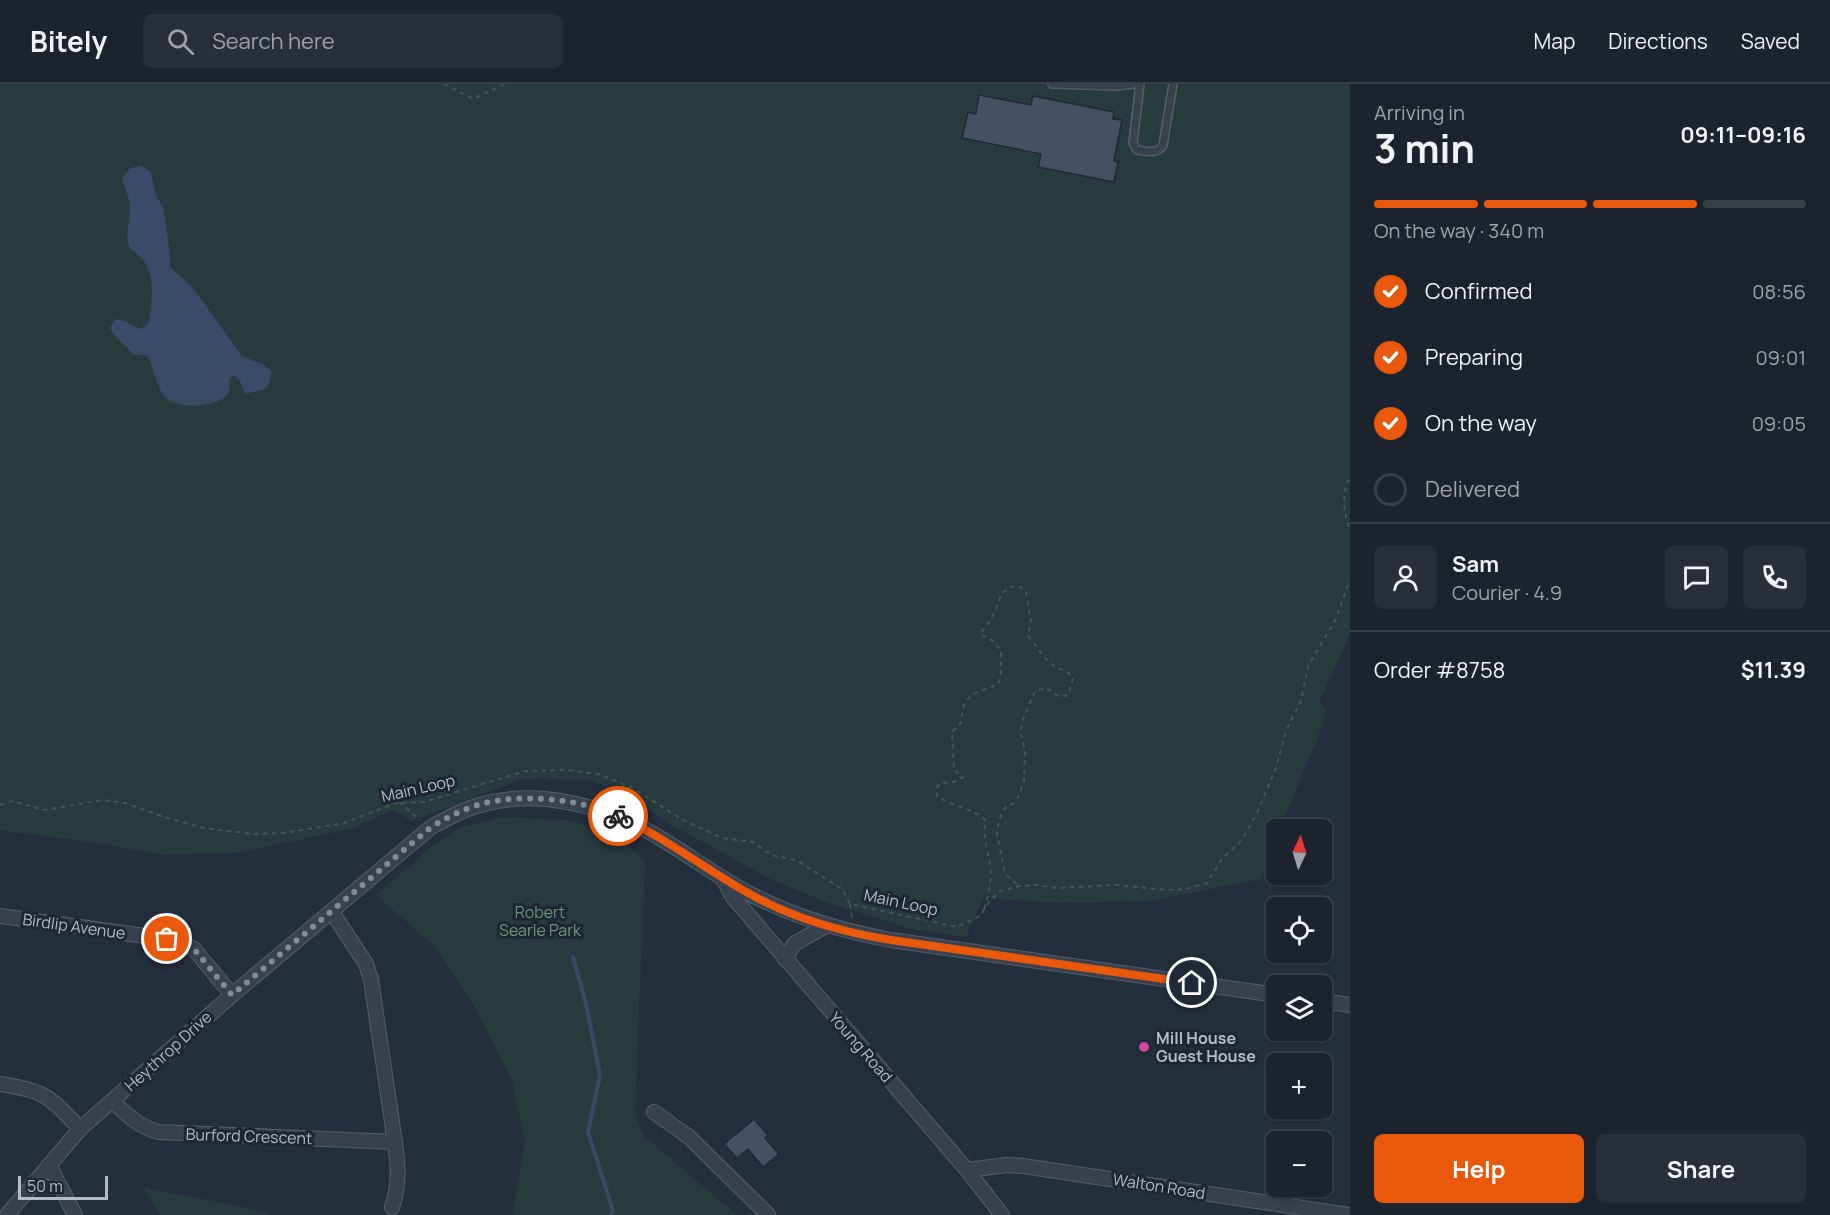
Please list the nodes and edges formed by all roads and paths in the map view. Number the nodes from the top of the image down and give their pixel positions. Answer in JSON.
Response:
{"nodes":[{"id":1,"x":444,"y":84,"type":"edge"},
{"id":2,"x":505,"y":84,"type":"edge"},
{"id":3,"x":1052,"y":84,"type":"edge"},
{"id":4,"x":1134,"y":84,"type":"edge"},
{"id":5,"x":1140,"y":84,"type":"edge"},
{"id":6,"x":1173,"y":84,"type":"edge"},
{"id":7,"x":1350,"y":480,"type":"edge"},
{"id":8,"x":1350,"y":530,"type":"edge"},
{"id":9,"x":1350,"y":579,"type":"edge"},
{"id":10,"x":399,"y":802,"type":"junction"},
{"id":11,"x":0,"y":805,"type":"edge"},
{"id":12,"x":430,"y":828,"type":"junction"},
{"id":13,"x":723,"y":878,"type":"junction"},
{"id":14,"x":1019,"y":886,"type":"junction"},
{"id":15,"x":983,"y":911,"type":"junction"},
{"id":16,"x":332,"y":912,"type":"junction"},
{"id":17,"x":0,"y":916,"type":"edge"},
{"id":18,"x":827,"y":926,"type":"junction"},
{"id":19,"x":784,"y":959,"type":"junction"},
{"id":20,"x":1266,"y":994,"type":"edge"},
{"id":21,"x":232,"y":995,"type":"junction"},
{"id":22,"x":1332,"y":1002,"type":"edge"},
{"id":23,"x":1350,"y":1005,"type":"edge"},
{"id":24,"x":0,"y":1084,"type":"edge"},
{"id":25,"x":112,"y":1101,"type":"junction"},
{"id":26,"x":654,"y":1112,"type":"dead end"},
{"id":27,"x":80,"y":1129,"type":"junction"},
{"id":28,"x":395,"y":1142,"type":"junction"},
{"id":29,"x":49,"y":1165,"type":"junction"},
{"id":30,"x":967,"y":1170,"type":"junction"},
{"id":31,"x":392,"y":1207,"type":"dead end"},
{"id":32,"x":7,"y":1215,"type":"edge"},
{"id":33,"x":75,"y":1215,"type":"edge"},
{"id":34,"x":768,"y":1215,"type":"edge"},
{"id":35,"x":1002,"y":1215,"type":"edge"},
{"id":36,"x":1350,"y":1215,"type":"edge"}],
"edges":[{"from":1,"to":2,"type":"path"},
{"from":3,"to":4,"type":"lane"},
{"from":5,"to":6,"type":"lane"},
{"from":7,"to":8,"type":"path"},
{"from":9,"to":14,"type":"path","name":"Main Loop"},
{"from":10,"to":11,"type":"path","name":"Main Loop"},
{"from":10,"to":12,"type":"path"},
{"from":10,"to":15,"type":"path","name":"Main Loop"},
{"from":12,"to":13,"type":"street","name":"Heythrop Drive"},
{"from":12,"to":16,"type":"street","name":"Heythrop Drive"},
{"from":13,"to":18,"type":"street","name":"Heythrop Drive"},
{"from":13,"to":19,"type":"street","name":"Young Road"},
{"from":14,"to":15,"type":"path","name":"Main Loop"},
{"from":14,"to":15,"type":"path"},
{"from":16,"to":21,"type":"street","name":"Heythrop Drive"},
{"from":16,"to":28,"type":"street"},
{"from":17,"to":21,"type":"street","name":"Birdlip Avenue"},
{"from":18,"to":19,"type":"street"},
{"from":18,"to":20,"type":"street","name":"Heythrop Drive"},
{"from":19,"to":30,"type":"street","name":"Young Road"},
{"from":21,"to":25,"type":"street","name":"Heythrop Drive"},
{"from":22,"to":23,"type":"street"},
{"from":24,"to":27,"type":"street"},
{"from":25,"to":27,"type":"street","name":"Heythrop Drive"},
{"from":25,"to":28,"type":"street","name":"Burford Crescent"},
{"from":26,"to":34,"type":"street"},
{"from":27,"to":29,"type":"street","name":"Heythrop Drive"},
{"from":28,"to":31,"type":"street"},
{"from":29,"to":32,"type":"street","name":"Heythrop Drive"},
{"from":29,"to":33,"type":"street"},
{"from":30,"to":35,"type":"street","name":"Young Road"},
{"from":30,"to":36,"type":"street","name":"Walton Road"}]}
